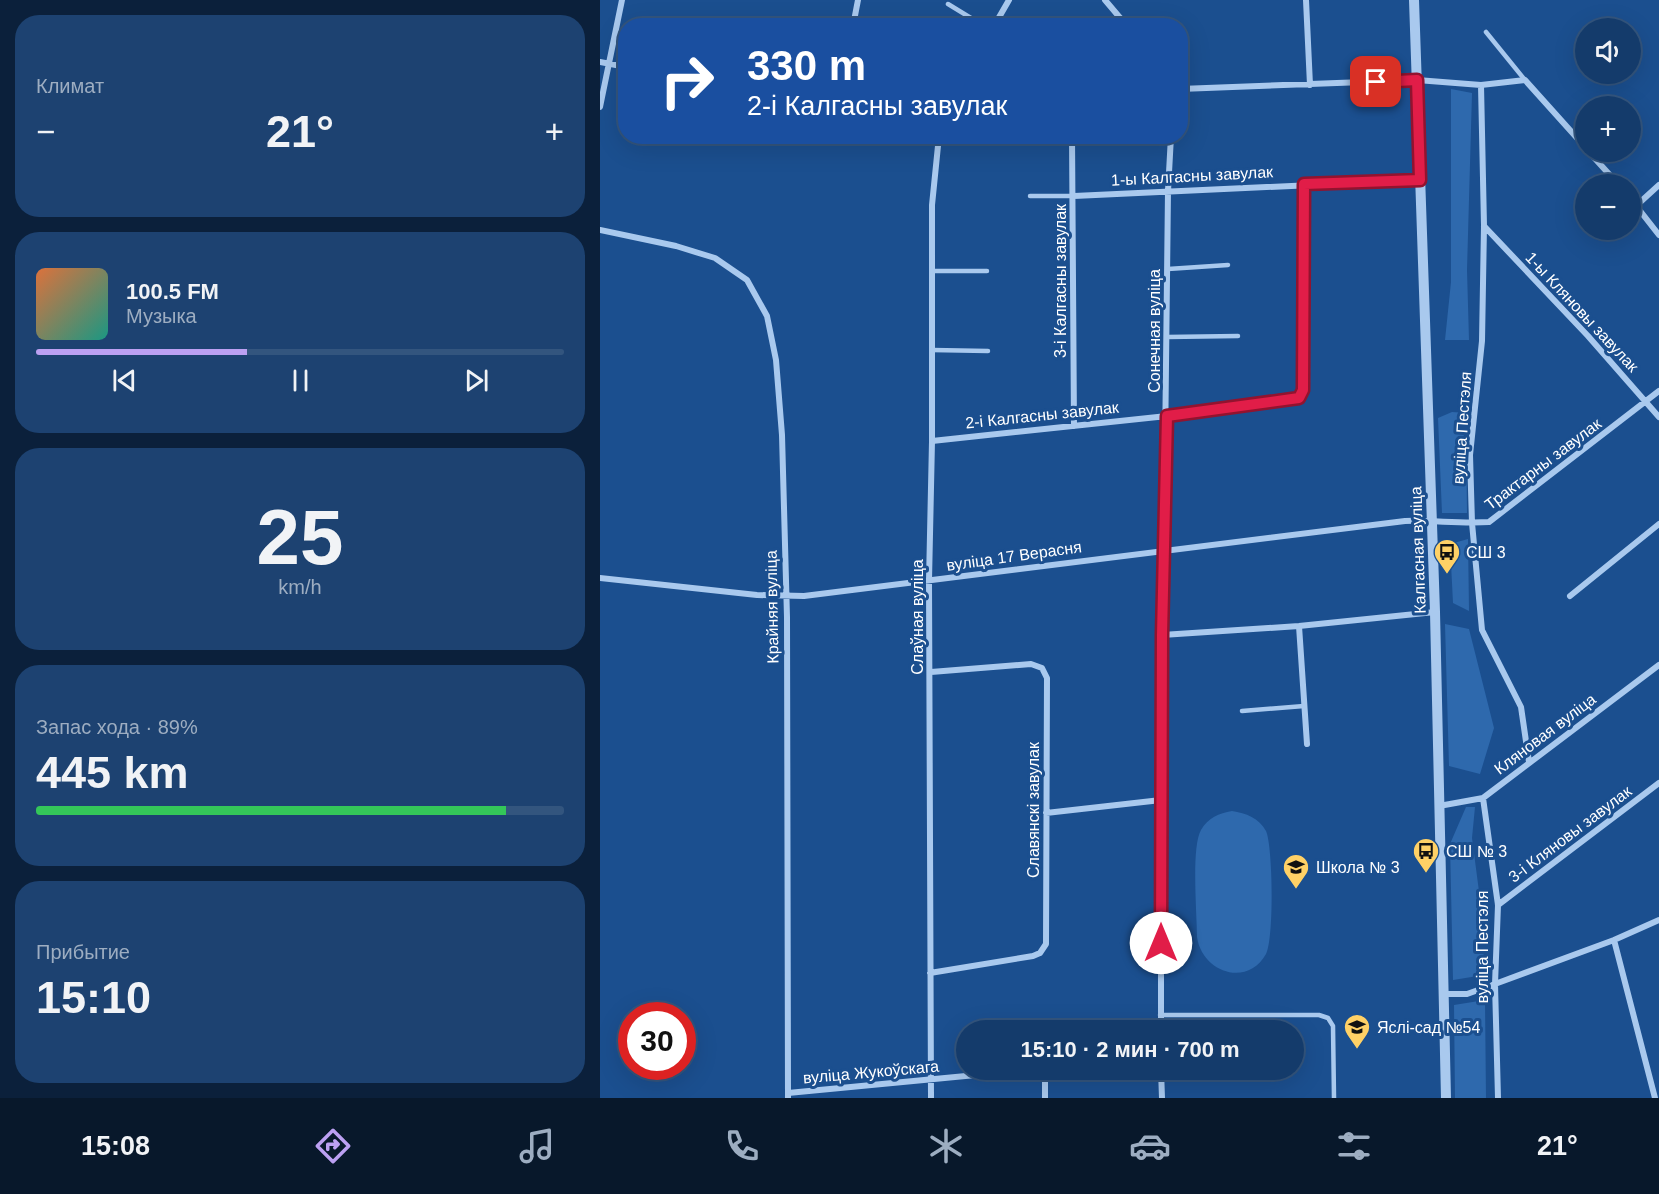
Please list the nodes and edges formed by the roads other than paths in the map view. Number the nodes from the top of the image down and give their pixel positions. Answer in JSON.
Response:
{"nodes":[{"id":1,"x":622,"y":0,"type":"edge"},
{"id":2,"x":858,"y":0,"type":"edge"},
{"id":3,"x":1009,"y":0,"type":"edge"},
{"id":4,"x":1306,"y":0,"type":"edge"},
{"id":5,"x":1414,"y":0,"type":"edge"},
{"id":6,"x":1108,"y":1,"type":"edge"},
{"id":7,"x":948,"y":4,"type":"dead end"},
{"id":8,"x":618,"y":18,"type":"edge"},
{"id":9,"x":855,"y":18,"type":"edge"},
{"id":10,"x":971,"y":18,"type":"edge"},
{"id":11,"x":999,"y":18,"type":"edge"},
{"id":12,"x":1121,"y":18,"type":"edge"},
{"id":13,"x":618,"y":20,"type":"edge"},
{"id":14,"x":1486,"y":32,"type":"dead end"},
{"id":15,"x":600,"y":63,"type":"edge"},
{"id":16,"x":609,"y":64,"type":"junction"},
{"id":17,"x":618,"y":66,"type":"edge"},
{"id":18,"x":1417,"y":80,"type":"junction"},
{"id":19,"x":1526,"y":80,"type":"junction"},
{"id":20,"x":1310,"y":85,"type":"junction"},
{"id":21,"x":1480,"y":85,"type":"junction"},
{"id":22,"x":1188,"y":89,"type":"edge"},
{"id":23,"x":600,"y":107,"type":"edge"},
{"id":24,"x":1575,"y":136,"type":"edge"},
{"id":25,"x":938,"y":144,"type":"edge"},
{"id":26,"x":1072,"y":144,"type":"edge"},
{"id":27,"x":1171,"y":144,"type":"edge"},
{"id":28,"x":1598,"y":162,"type":"edge"},
{"id":29,"x":1609,"y":174,"type":"edge"},
{"id":30,"x":1420,"y":180,"type":"junction"},
{"id":31,"x":1304,"y":184,"type":"junction"},
{"id":32,"x":1659,"y":185,"type":"edge"},
{"id":33,"x":1168,"y":191,"type":"junction"},
{"id":34,"x":1030,"y":196,"type":"dead end"},
{"id":35,"x":1074,"y":196,"type":"junction"},
{"id":36,"x":1641,"y":201,"type":"edge"},
{"id":37,"x":1641,"y":210,"type":"edge"},
{"id":38,"x":1484,"y":226,"type":"junction"},
{"id":39,"x":600,"y":230,"type":"edge"},
{"id":40,"x":1659,"y":235,"type":"edge"},
{"id":41,"x":1228,"y":266,"type":"dead end"},
{"id":42,"x":1168,"y":269,"type":"junction"},
{"id":43,"x":932,"y":271,"type":"junction"},
{"id":44,"x":987,"y":271,"type":"dead end"},
{"id":45,"x":1238,"y":336,"type":"dead end"},
{"id":46,"x":1167,"y":338,"type":"junction"},
{"id":47,"x":932,"y":350,"type":"junction"},
{"id":48,"x":988,"y":351,"type":"dead end"},
{"id":49,"x":1659,"y":391,"type":"edge"},
{"id":50,"x":1647,"y":402,"type":"junction"},
{"id":51,"x":1167,"y":416,"type":"junction"},
{"id":52,"x":1659,"y":417,"type":"edge"},
{"id":53,"x":1074,"y":426,"type":"junction"},
{"id":54,"x":932,"y":441,"type":"junction"},
{"id":55,"x":1431,"y":520,"type":"junction"},
{"id":56,"x":1472,"y":523,"type":"junction"},
{"id":57,"x":1659,"y":524,"type":"edge"},
{"id":58,"x":1165,"y":550,"type":"junction"},
{"id":59,"x":600,"y":578,"type":"edge"},
{"id":60,"x":929,"y":581,"type":"junction"},
{"id":61,"x":786,"y":596,"type":"junction"},
{"id":62,"x":1570,"y":596,"type":"dead end"},
{"id":63,"x":1436,"y":612,"type":"junction"},
{"id":64,"x":1299,"y":627,"type":"junction"},
{"id":65,"x":1162,"y":635,"type":"junction"},
{"id":66,"x":1659,"y":665,"type":"edge"},
{"id":67,"x":931,"y":672,"type":"junction"},
{"id":68,"x":1304,"y":706,"type":"junction"},
{"id":69,"x":1242,"y":711,"type":"dead end"},
{"id":70,"x":1307,"y":744,"type":"dead end"},
{"id":71,"x":1529,"y":762,"type":"junction"},
{"id":72,"x":1659,"y":783,"type":"edge"},
{"id":73,"x":1483,"y":798,"type":"junction"},
{"id":74,"x":1161,"y":800,"type":"junction"},
{"id":75,"x":1439,"y":806,"type":"junction"},
{"id":76,"x":1046,"y":813,"type":"junction"},
{"id":77,"x":1498,"y":905,"type":"junction"},
{"id":78,"x":1659,"y":920,"type":"edge"},
{"id":79,"x":1614,"y":940,"type":"junction"},
{"id":80,"x":930,"y":973,"type":"junction"},
{"id":81,"x":1495,"y":984,"type":"junction"},
{"id":82,"x":1444,"y":994,"type":"junction"},
{"id":83,"x":1160,"y":1015,"type":"junction"},
{"id":84,"x":1160,"y":1020,"type":"edge"},
{"id":85,"x":956,"y":1077,"type":"edge"},
{"id":86,"x":931,"y":1080,"type":"junction"},
{"id":87,"x":1045,"y":1080,"type":"edge"},
{"id":88,"x":1161,"y":1080,"type":"edge"},
{"id":89,"x":788,"y":1095,"type":"edge"},
{"id":90,"x":931,"y":1098,"type":"edge"},
{"id":91,"x":1045,"y":1098,"type":"edge"},
{"id":92,"x":1162,"y":1098,"type":"edge"},
{"id":93,"x":1334,"y":1098,"type":"edge"},
{"id":94,"x":1446,"y":1098,"type":"edge"},
{"id":95,"x":1498,"y":1098,"type":"edge"},
{"id":96,"x":1655,"y":1098,"type":"edge"}],
"edges":[{"from":1,"to":8,"type":"street"},
{"from":2,"to":9,"type":"street"},
{"from":3,"to":11,"type":"street"},
{"from":4,"to":20,"type":"street"},
{"from":5,"to":18,"type":"street","name":"Калгасная вуліца"},
{"from":6,"to":12,"type":"street"},
{"from":7,"to":10,"type":"lane"},
{"from":13,"to":16,"type":"street"},
{"from":14,"to":19,"type":"lane"},
{"from":15,"to":16,"type":"street"},
{"from":16,"to":17,"type":"street"},
{"from":16,"to":23,"type":"street"},
{"from":18,"to":20,"type":"street"},
{"from":18,"to":21,"type":"street"},
{"from":18,"to":30,"type":"street","name":"Калгасная вуліца"},
{"from":19,"to":21,"type":"street"},
{"from":19,"to":24,"type":"street"},
{"from":20,"to":22,"type":"street"},
{"from":21,"to":38,"type":"street","name":"вуліца Пестэля"},
{"from":25,"to":43,"type":"street","name":"Слаўная вуліца"},
{"from":26,"to":35,"type":"street","name":"3-і Калгасны завулак"},
{"from":27,"to":33,"type":"street","name":"Сонечная вуліца"},
{"from":28,"to":29,"type":"street"},
{"from":30,"to":31,"type":"street","name":"1-ы Калгасны завулак"},
{"from":30,"to":55,"type":"street","name":"Калгасная вуліца"},
{"from":31,"to":33,"type":"street","name":"1-ы Калгасны завулак"},
{"from":31,"to":51,"type":"street","name":"2-і Калгасны завулак"},
{"from":32,"to":36,"type":"street"},
{"from":33,"to":35,"type":"street","name":"1-ы Калгасны завулак"},
{"from":33,"to":42,"type":"street","name":"Сонечная вуліца"},
{"from":34,"to":35,"type":"lane"},
{"from":35,"to":53,"type":"street","name":"3-і Калгасны завулак"},
{"from":37,"to":40,"type":"street"},
{"from":38,"to":50,"type":"street","name":"1-ы Кляновы завулак"},
{"from":38,"to":56,"type":"street","name":"вуліца Пестэля"},
{"from":39,"to":61,"type":"street","name":"Крайняя вуліца"},
{"from":41,"to":42,"type":"lane"},
{"from":42,"to":46,"type":"street","name":"Сонечная вуліца"},
{"from":43,"to":44,"type":"lane"},
{"from":43,"to":47,"type":"street","name":"Слаўная вуліца"},
{"from":45,"to":46,"type":"lane"},
{"from":46,"to":51,"type":"street","name":"Сонечная вуліца"},
{"from":47,"to":48,"type":"lane"},
{"from":47,"to":54,"type":"street","name":"Слаўная вуліца"},
{"from":49,"to":50,"type":"street","name":"Трактарны завулак"},
{"from":50,"to":52,"type":"street","name":"1-ы Кляновы завулак"},
{"from":50,"to":56,"type":"street","name":"Трактарны завулак"},
{"from":51,"to":53,"type":"street","name":"2-і Калгасны завулак"},
{"from":51,"to":58,"type":"street","name":"Сонечная вуліца"},
{"from":53,"to":54,"type":"street","name":"2-і Калгасны завулак"},
{"from":54,"to":60,"type":"street","name":"Слаўная вуліца"},
{"from":55,"to":56,"type":"street","name":"Трактарны завулак"},
{"from":55,"to":58,"type":"street","name":"вуліца 17 Верасня"},
{"from":55,"to":63,"type":"street","name":"Калгасная вуліца"},
{"from":56,"to":71,"type":"street","name":"вуліца Пестэля"},
{"from":57,"to":62,"type":"street"},
{"from":58,"to":60,"type":"street","name":"вуліца 17 Верасня"},
{"from":58,"to":65,"type":"street","name":"Сонечная вуліца"},
{"from":59,"to":61,"type":"street","name":"вуліца 17 Верасня"},
{"from":60,"to":61,"type":"street","name":"вуліца 17 Верасня"},
{"from":60,"to":67,"type":"street","name":"Слаўная вуліца"},
{"from":61,"to":89,"type":"street","name":"Крайняя вуліца"},
{"from":63,"to":64,"type":"street"},
{"from":63,"to":75,"type":"street","name":"Калгасная вуліца"},
{"from":64,"to":65,"type":"street"},
{"from":64,"to":68,"type":"street"},
{"from":65,"to":74,"type":"street","name":"Сонечная вуліца"},
{"from":66,"to":71,"type":"street","name":"Кляновая вуліца"},
{"from":67,"to":76,"type":"street","name":"Славянскі завулак"},
{"from":67,"to":80,"type":"street","name":"Слаўная вуліца"},
{"from":68,"to":69,"type":"lane"},
{"from":68,"to":70,"type":"street"},
{"from":71,"to":73,"type":"street","name":"Кляновая вуліца"},
{"from":72,"to":77,"type":"street","name":"3-і Кляновы завулак"},
{"from":73,"to":75,"type":"street","name":"Кляновая вуліца"},
{"from":73,"to":77,"type":"street","name":"вуліца Пестэля"},
{"from":74,"to":76,"type":"street"},
{"from":74,"to":83,"type":"street","name":"Сонечная вуліца"},
{"from":75,"to":82,"type":"street","name":"Калгасная вуліца"},
{"from":76,"to":80,"type":"street","name":"Славянскі завулак"},
{"from":77,"to":81,"type":"street","name":"вуліца Пестэля"},
{"from":78,"to":79,"type":"street"},
{"from":79,"to":81,"type":"street"},
{"from":79,"to":96,"type":"street"},
{"from":80,"to":86,"type":"street","name":"Слаўная вуліца"},
{"from":81,"to":82,"type":"street"},
{"from":81,"to":95,"type":"street","name":"вуліца Пестэля"},
{"from":82,"to":94,"type":"street","name":"Калгасная вуліца"},
{"from":83,"to":84,"type":"street","name":"Сонечная вуліца"},
{"from":83,"to":93,"type":"lane"},
{"from":85,"to":86,"type":"street","name":"вуліца Жукоўскага"},
{"from":86,"to":89,"type":"street","name":"вуліца Жукоўскага"},
{"from":86,"to":90,"type":"street","name":"Слаўная вуліца"},
{"from":87,"to":91,"type":"street"},
{"from":88,"to":92,"type":"street"}]}
